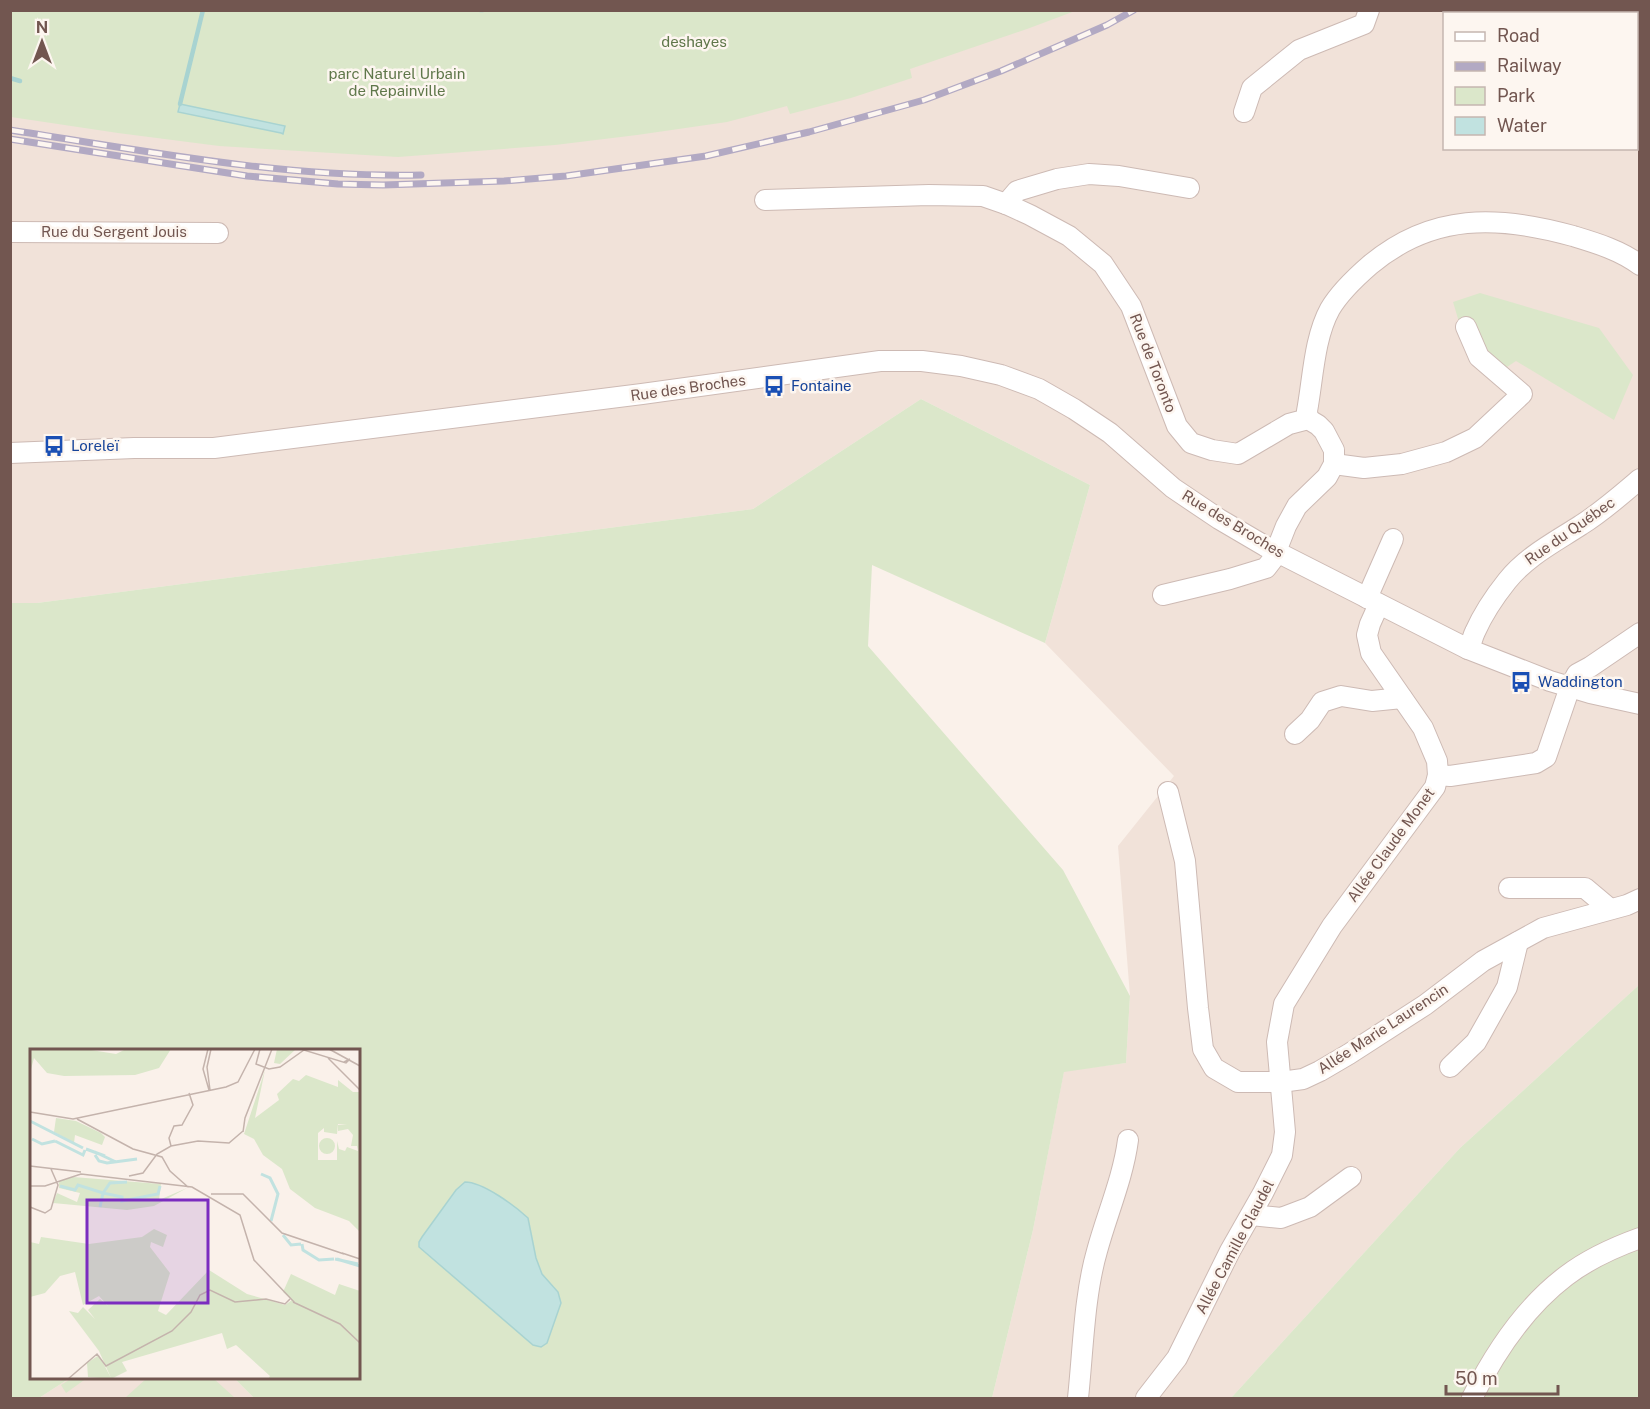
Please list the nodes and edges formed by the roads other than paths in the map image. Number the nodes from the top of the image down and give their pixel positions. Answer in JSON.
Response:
{"nodes":[{"id":1,"x":1369,"y":10,"type":"edge"},
{"id":2,"x":1244,"y":112,"type":"dead end"},
{"id":3,"x":1189,"y":188,"type":"dead end"},
{"id":4,"x":765,"y":200,"type":"dead end"},
{"id":5,"x":1005,"y":204,"type":"junction"},
{"id":6,"x":10,"y":232,"type":"edge"},
{"id":7,"x":218,"y":233,"type":"dead end"},
{"id":8,"x":1640,"y":265,"type":"edge"},
{"id":9,"x":1466,"y":327,"type":"dead end"},
{"id":10,"x":1308,"y":419,"type":"junction"},
{"id":11,"x":10,"y":453,"type":"edge"},
{"id":12,"x":1334,"y":465,"type":"junction"},
{"id":13,"x":1640,"y":479,"type":"edge"},
{"id":14,"x":1393,"y":539,"type":"dead end"},
{"id":15,"x":1276,"y":551,"type":"junction"},
{"id":16,"x":1163,"y":595,"type":"dead end"},
{"id":17,"x":1373,"y":601,"type":"junction"},
{"id":18,"x":1640,"y":633,"type":"edge"},
{"id":19,"x":1468,"y":649,"type":"junction"},
{"id":20,"x":1570,"y":687,"type":"junction"},
{"id":21,"x":1402,"y":698,"type":"junction"},
{"id":22,"x":1640,"y":704,"type":"edge"},
{"id":23,"x":1295,"y":734,"type":"dead end"},
{"id":24,"x":1438,"y":775,"type":"junction"},
{"id":25,"x":1168,"y":792,"type":"dead end"},
{"id":26,"x":1509,"y":888,"type":"dead end"},
{"id":27,"x":1640,"y":899,"type":"edge"},
{"id":28,"x":1610,"y":909,"type":"junction"},
{"id":29,"x":1518,"y":942,"type":"junction"},
{"id":30,"x":1450,"y":1067,"type":"dead end"},
{"id":31,"x":1281,"y":1082,"type":"junction"},
{"id":32,"x":1128,"y":1140,"type":"dead end"},
{"id":33,"x":1351,"y":1178,"type":"dead end"},
{"id":34,"x":1251,"y":1215,"type":"junction"},
{"id":35,"x":1640,"y":1238,"type":"edge"},
{"id":36,"x":1078,"y":1398,"type":"edge"},
{"id":37,"x":1146,"y":1398,"type":"edge"},
{"id":38,"x":1472,"y":1398,"type":"edge"}],
"edges":[{"from":1,"to":2,"type":"street"},
{"from":3,"to":5,"type":"street"},
{"from":4,"to":5,"type":"street","name":"Rue de Toronto"},
{"from":5,"to":10,"type":"street","name":"Rue de Toronto"},
{"from":6,"to":7,"type":"street","name":"Rue du Sergent Jouis"},
{"from":8,"to":10,"type":"street"},
{"from":9,"to":12,"type":"street"},
{"from":10,"to":12,"type":"street"},
{"from":11,"to":15,"type":"street","name":"Rue des Broches"},
{"from":12,"to":15,"type":"street"},
{"from":13,"to":19,"type":"street","name":"Rue du Québec"},
{"from":14,"to":17,"type":"street"},
{"from":15,"to":16,"type":"street"},
{"from":15,"to":17,"type":"street","name":"Rue des Broches"},
{"from":17,"to":19,"type":"street","name":"Rue des Broches"},
{"from":17,"to":21,"type":"street"},
{"from":18,"to":20,"type":"street"},
{"from":19,"to":20,"type":"street","name":"Rue des Broches"},
{"from":20,"to":22,"type":"street","name":"Rue des Broches"},
{"from":20,"to":24,"type":"street","name":"Allée Claude Monet"},
{"from":21,"to":23,"type":"street"},
{"from":21,"to":24,"type":"street"},
{"from":24,"to":31,"type":"street","name":"Allée Claude Monet"},
{"from":25,"to":31,"type":"street","name":"Allée Marie Laurencin"},
{"from":26,"to":28,"type":"street"},
{"from":27,"to":28,"type":"street","name":"Allée Marie Laurencin"},
{"from":28,"to":29,"type":"street","name":"Allée Marie Laurencin"},
{"from":29,"to":30,"type":"street"},
{"from":29,"to":31,"type":"street","name":"Allée Marie Laurencin"},
{"from":31,"to":34,"type":"street","name":"Allée Camille Claudel"},
{"from":32,"to":36,"type":"street"},
{"from":33,"to":34,"type":"street"},
{"from":34,"to":37,"type":"street","name":"Allée Camille Claudel"},
{"from":35,"to":38,"type":"street"}]}
